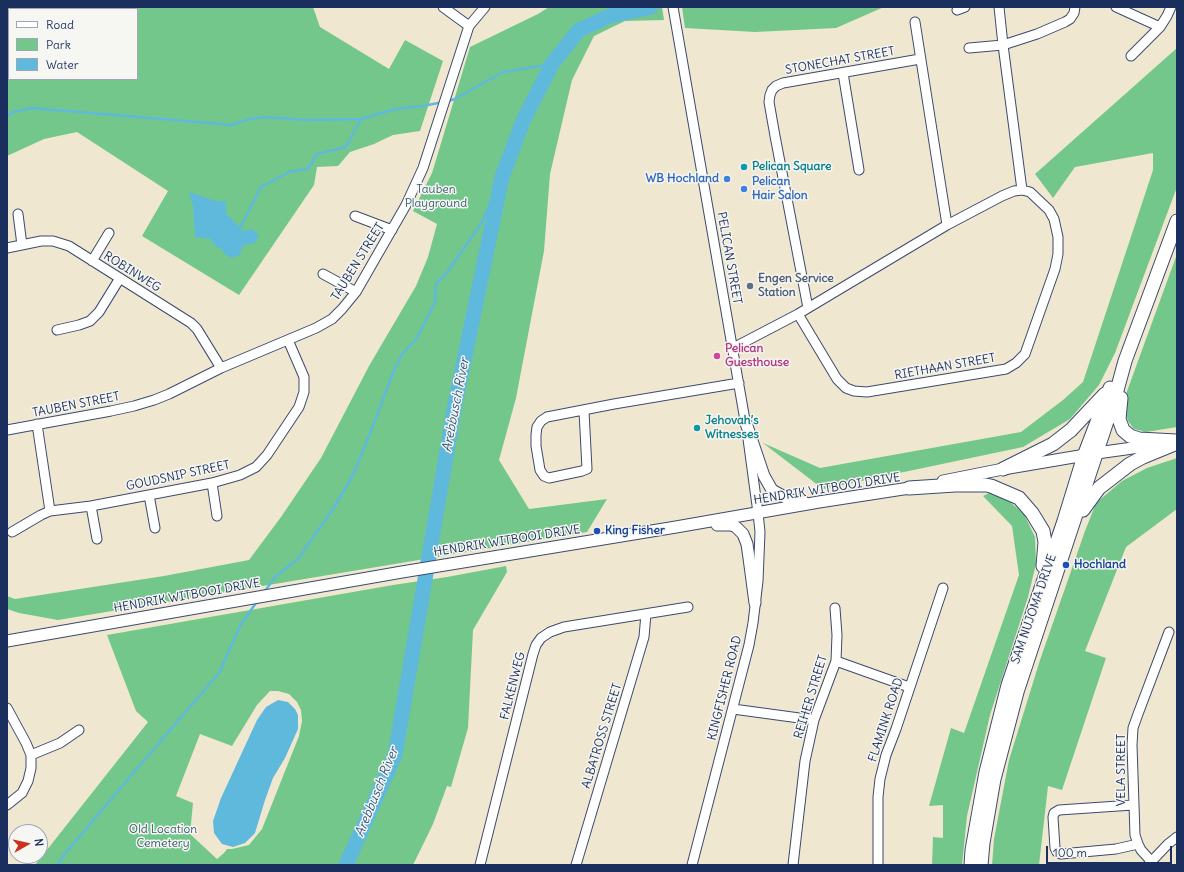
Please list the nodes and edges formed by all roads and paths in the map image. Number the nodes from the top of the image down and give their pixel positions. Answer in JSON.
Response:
{"nodes":[{"id":1,"x":443,"y":7,"type":"edge"},
{"id":2,"x":485,"y":7,"type":"edge"},
{"id":3,"x":673,"y":7,"type":"edge"},
{"id":4,"x":999,"y":7,"type":"edge"},
{"id":5,"x":1075,"y":7,"type":"edge"},
{"id":6,"x":1171,"y":7,"type":"edge"},
{"id":7,"x":1120,"y":8,"type":"edge"},
{"id":8,"x":915,"y":22,"type":"dead end"},
{"id":9,"x":469,"y":26,"type":"junction"},
{"id":10,"x":1160,"y":27,"type":"junction"},
{"id":11,"x":1003,"y":45,"type":"junction"},
{"id":12,"x":969,"y":48,"type":"dead end"},
{"id":13,"x":1131,"y":56,"type":"dead end"},
{"id":14,"x":920,"y":59,"type":"junction"},
{"id":15,"x":843,"y":73,"type":"junction"},
{"id":16,"x":859,"y":170,"type":"dead end"},
{"id":17,"x":1022,"y":190,"type":"junction"},
{"id":18,"x":18,"y":214,"type":"dead end"},
{"id":19,"x":355,"y":216,"type":"dead end"},
{"id":20,"x":1177,"y":221,"type":"edge"},
{"id":21,"x":947,"y":224,"type":"junction"},
{"id":22,"x":392,"y":230,"type":"junction"},
{"id":23,"x":109,"y":233,"type":"dead end"},
{"id":24,"x":22,"y":245,"type":"junction"},
{"id":25,"x":7,"y":248,"type":"edge"},
{"id":26,"x":92,"y":261,"type":"junction"},
{"id":27,"x":323,"y":274,"type":"dead end"},
{"id":28,"x":120,"y":278,"type":"junction"},
{"id":29,"x":356,"y":292,"type":"junction"},
{"id":30,"x":808,"y":308,"type":"junction"},
{"id":31,"x":798,"y":314,"type":"junction"},
{"id":32,"x":57,"y":330,"type":"dead end"},
{"id":33,"x":288,"y":340,"type":"junction"},
{"id":34,"x":733,"y":348,"type":"junction"},
{"id":35,"x":1125,"y":361,"type":"junction"},
{"id":36,"x":221,"y":368,"type":"junction"},
{"id":37,"x":740,"y":383,"type":"junction"},
{"id":38,"x":1109,"y":391,"type":"junction"},
{"id":39,"x":584,"y":411,"type":"junction"},
{"id":40,"x":745,"y":420,"type":"junction"},
{"id":41,"x":37,"y":424,"type":"junction"},
{"id":42,"x":7,"y":430,"type":"edge"},
{"id":43,"x":1177,"y":442,"type":"edge"},
{"id":44,"x":1090,"y":454,"type":"junction"},
{"id":45,"x":1003,"y":469,"type":"junction"},
{"id":46,"x":212,"y":483,"type":"junction"},
{"id":47,"x":909,"y":488,"type":"junction"},
{"id":48,"x":149,"y":495,"type":"junction"},
{"id":49,"x":819,"y":502,"type":"junction"},
{"id":50,"x":91,"y":506,"type":"junction"},
{"id":51,"x":50,"y":512,"type":"junction"},
{"id":52,"x":758,"y":513,"type":"junction"},
{"id":53,"x":217,"y":516,"type":"dead end"},
{"id":54,"x":1073,"y":526,"type":"junction"},
{"id":55,"x":676,"y":527,"type":"junction"},
{"id":56,"x":155,"y":528,"type":"dead end"},
{"id":57,"x":12,"y":532,"type":"dead end"},
{"id":58,"x":97,"y":539,"type":"dead end"},
{"id":59,"x":1041,"y":586,"type":"junction"},
{"id":60,"x":943,"y":588,"type":"dead end"},
{"id":61,"x":755,"y":603,"type":"junction"},
{"id":62,"x":688,"y":607,"type":"dead end"},
{"id":63,"x":835,"y":608,"type":"dead end"},
{"id":64,"x":646,"y":614,"type":"junction"},
{"id":65,"x":1169,"y":632,"type":"dead end"},
{"id":66,"x":7,"y":638,"type":"edge"},
{"id":67,"x":19,"y":639,"type":"junction"},
{"id":68,"x":7,"y":641,"type":"edge"},
{"id":69,"x":7,"y":649,"type":"edge"},
{"id":70,"x":836,"y":660,"type":"junction"},
{"id":71,"x":910,"y":687,"type":"junction"},
{"id":72,"x":7,"y":708,"type":"edge"},
{"id":73,"x":733,"y":709,"type":"junction"},
{"id":74,"x":814,"y":720,"type":"junction"},
{"id":75,"x":79,"y":730,"type":"dead end"},
{"id":76,"x":31,"y":755,"type":"junction"},
{"id":77,"x":1133,"y":804,"type":"junction"},
{"id":78,"x":7,"y":805,"type":"edge"},
{"id":79,"x":1177,"y":837,"type":"edge"},
{"id":80,"x":1138,"y":844,"type":"junction"},
{"id":81,"x":1150,"y":863,"type":"edge"},
{"id":82,"x":480,"y":865,"type":"edge"},
{"id":83,"x":576,"y":865,"type":"edge"},
{"id":84,"x":692,"y":865,"type":"edge"},
{"id":85,"x":793,"y":865,"type":"edge"},
{"id":86,"x":878,"y":865,"type":"edge"},
{"id":87,"x":971,"y":865,"type":"edge"},
{"id":88,"x":981,"y":865,"type":"edge"}],
"edges":[{"from":1,"to":9,"type":"street"},
{"from":2,"to":9,"type":"street","name":"TAUBEN STREET"},
{"from":3,"to":34,"type":"street","name":"PELICAN STREET"},
{"from":4,"to":11,"type":"street"},
{"from":5,"to":11,"type":"street"},
{"from":6,"to":10,"type":"street"},
{"from":7,"to":10,"type":"street"},
{"from":8,"to":14,"type":"street"},
{"from":9,"to":22,"type":"street","name":"TAUBEN STREET"},
{"from":10,"to":13,"type":"street"},
{"from":11,"to":12,"type":"street"},
{"from":11,"to":17,"type":"street"},
{"from":14,"to":15,"type":"street","name":"STONECHAT STREET"},
{"from":14,"to":21,"type":"street"},
{"from":15,"to":16,"type":"street"},
{"from":15,"to":30,"type":"street","name":"STONECHAT STREET"},
{"from":17,"to":21,"type":"street"},
{"from":17,"to":31,"type":"street","name":"RIETHAAN STREET"},
{"from":18,"to":24,"type":"street"},
{"from":19,"to":22,"type":"street"},
{"from":20,"to":35,"type":"highway","name":"SAM NUJOMA DRIVE"},
{"from":21,"to":30,"type":"street"},
{"from":22,"to":29,"type":"street","name":"TAUBEN STREET"},
{"from":23,"to":26,"type":"street"},
{"from":24,"to":25,"type":"street","name":"ROBINWEG"},
{"from":24,"to":26,"type":"street","name":"ROBINWEG"},
{"from":26,"to":28,"type":"street","name":"ROBINWEG"},
{"from":27,"to":29,"type":"street"},
{"from":28,"to":32,"type":"street"},
{"from":28,"to":36,"type":"street","name":"ROBINWEG"},
{"from":29,"to":33,"type":"street","name":"TAUBEN STREET"},
{"from":30,"to":31,"type":"street"},
{"from":31,"to":34,"type":"street"},
{"from":33,"to":36,"type":"street","name":"TAUBEN STREET"},
{"from":33,"to":46,"type":"street","name":"GOUDSNIP STREET"},
{"from":34,"to":37,"type":"street","name":"PELICAN STREET"},
{"from":35,"to":38,"type":"highway","name":"SAM NUJOMA DRIVE"},
{"from":35,"to":43,"type":"highway"},
{"from":35,"to":44,"type":"highway","name":"SAM NUJOMA DRIVE"},
{"from":36,"to":41,"type":"street","name":"TAUBEN STREET"},
{"from":37,"to":39,"type":"street"},
{"from":37,"to":40,"type":"street","name":"PELICAN STREET"},
{"from":38,"to":44,"type":"highway","name":"SAM NUJOMA DRIVE"},
{"from":38,"to":45,"type":"highway"},
{"from":39,"to":39,"type":"street"},
{"from":40,"to":49,"type":"main road"},
{"from":40,"to":52,"type":"street","name":"PELICAN STREET"},
{"from":41,"to":42,"type":"street","name":"TAUBEN STREET"},
{"from":41,"to":51,"type":"street"},
{"from":43,"to":44,"type":"main road","name":"HENDRIK WITBOOI DRIVE"},
{"from":43,"to":54,"type":"highway"},
{"from":44,"to":45,"type":"main road","name":"HENDRIK WITBOOI DRIVE"},
{"from":44,"to":54,"type":"highway","name":"SAM NUJOMA DRIVE"},
{"from":44,"to":59,"type":"highway","name":"SAM NUJOMA DRIVE"},
{"from":45,"to":47,"type":"main road","name":"HENDRIK WITBOOI DRIVE"},
{"from":46,"to":48,"type":"street","name":"GOUDSNIP STREET"},
{"from":46,"to":53,"type":"street"},
{"from":47,"to":49,"type":"main road","name":"HENDRIK WITBOOI DRIVE"},
{"from":47,"to":59,"type":"highway"},
{"from":48,"to":50,"type":"street","name":"GOUDSNIP STREET"},
{"from":48,"to":56,"type":"street"},
{"from":49,"to":52,"type":"main road","name":"HENDRIK WITBOOI DRIVE"},
{"from":50,"to":51,"type":"street","name":"GOUDSNIP STREET"},
{"from":50,"to":58,"type":"street"},
{"from":51,"to":57,"type":"street","name":"GOUDSNIP STREET"},
{"from":52,"to":55,"type":"main road","name":"HENDRIK WITBOOI DRIVE"},
{"from":52,"to":61,"type":"street","name":"KINGFISHER ROAD"},
{"from":54,"to":88,"type":"highway","name":"SAM NUJOMA DRIVE"},
{"from":55,"to":61,"type":"main road"},
{"from":55,"to":67,"type":"main road","name":"HENDRIK WITBOOI DRIVE"},
{"from":59,"to":87,"type":"highway","name":"SAM NUJOMA DRIVE"},
{"from":60,"to":71,"type":"street","name":"FLAMINK ROAD"},
{"from":61,"to":73,"type":"street","name":"KINGFISHER ROAD"},
{"from":62,"to":64,"type":"street","name":"FALKENWEG"},
{"from":63,"to":70,"type":"street","name":"REIHER STREET"},
{"from":64,"to":82,"type":"street","name":"FALKENWEG"},
{"from":64,"to":83,"type":"street","name":"ALBATROSS STREET"},
{"from":65,"to":77,"type":"street","name":"VELA STREET"},
{"from":66,"to":67,"type":"main road"},
{"from":67,"to":68,"type":"main road","name":"HENDRIK WITBOOI DRIVE"},
{"from":67,"to":69,"type":"main road"},
{"from":70,"to":71,"type":"street"},
{"from":70,"to":74,"type":"street","name":"REIHER STREET"},
{"from":71,"to":86,"type":"street","name":"FLAMINK ROAD"},
{"from":72,"to":76,"type":"street"},
{"from":73,"to":74,"type":"street"},
{"from":73,"to":84,"type":"street","name":"KINGFISHER ROAD"},
{"from":74,"to":85,"type":"street","name":"REIHER STREET"},
{"from":75,"to":76,"type":"street"},
{"from":76,"to":78,"type":"street"},
{"from":77,"to":80,"type":"street","name":"VELA STREET"},
{"from":77,"to":80,"type":"street"},
{"from":79,"to":81,"type":"street"},
{"from":80,"to":81,"type":"street","name":"VELA STREET"}]}
